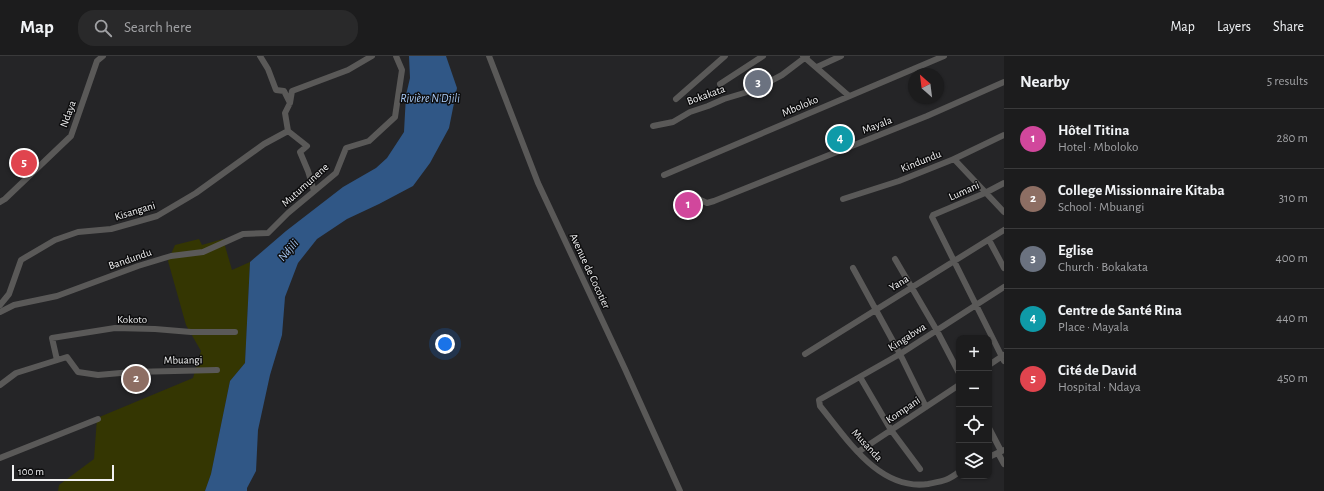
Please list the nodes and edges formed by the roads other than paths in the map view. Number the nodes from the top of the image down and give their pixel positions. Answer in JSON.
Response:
{"nodes":[{"id":1,"x":103,"y":56,"type":"edge"},
{"id":2,"x":260,"y":56,"type":"edge"},
{"id":3,"x":372,"y":56,"type":"edge"},
{"id":4,"x":396,"y":56,"type":"edge"},
{"id":5,"x":489,"y":56,"type":"edge"},
{"id":6,"x":725,"y":56,"type":"edge"},
{"id":7,"x":763,"y":56,"type":"edge"},
{"id":8,"x":805,"y":56,"type":"edge"},
{"id":9,"x":841,"y":56,"type":"edge"},
{"id":10,"x":944,"y":56,"type":"edge"},
{"id":11,"x":817,"y":67,"type":"junction"},
{"id":12,"x":1004,"y":82,"type":"edge"},
{"id":13,"x":720,"y":84,"type":"dead end"},
{"id":14,"x":849,"y":96,"type":"junction"},
{"id":15,"x":676,"y":99,"type":"dead end"},
{"id":16,"x":290,"y":103,"type":"junction"},
{"id":17,"x":653,"y":126,"type":"dead end"},
{"id":18,"x":288,"y":131,"type":"junction"},
{"id":19,"x":1004,"y":135,"type":"edge"},
{"id":20,"x":954,"y":159,"type":"junction"},
{"id":21,"x":664,"y":175,"type":"dead end"},
{"id":22,"x":1004,"y":183,"type":"edge"},
{"id":23,"x":314,"y":191,"type":"junction"},
{"id":24,"x":984,"y":193,"type":"junction"},
{"id":25,"x":694,"y":197,"type":"dead end"},
{"id":26,"x":843,"y":199,"type":"dead end"},
{"id":27,"x":0,"y":202,"type":"edge"},
{"id":28,"x":1004,"y":212,"type":"edge"},
{"id":29,"x":1004,"y":230,"type":"edge"},
{"id":30,"x":268,"y":233,"type":"joint"},
{"id":31,"x":989,"y":240,"type":"junction"},
{"id":32,"x":895,"y":259,"type":"dead end"},
{"id":33,"x":954,"y":260,"type":"junction"},
{"id":34,"x":853,"y":268,"type":"dead end"},
{"id":35,"x":1004,"y":268,"type":"edge"},
{"id":36,"x":1004,"y":287,"type":"edge"},
{"id":37,"x":911,"y":288,"type":"junction"},
{"id":38,"x":976,"y":304,"type":"junction"},
{"id":39,"x":0,"y":305,"type":"edge"},
{"id":40,"x":875,"y":310,"type":"junction"},
{"id":41,"x":0,"y":312,"type":"edge"},
{"id":42,"x":936,"y":330,"type":"junction"},
{"id":43,"x":235,"y":332,"type":"dead end"},
{"id":44,"x":806,"y":354,"type":"dead end"},
{"id":45,"x":900,"y":354,"type":"junction"},
{"id":46,"x":1003,"y":358,"type":"edge"},
{"id":47,"x":58,"y":360,"type":"junction"},
{"id":48,"x":992,"y":364,"type":"edge"},
{"id":49,"x":217,"y":370,"type":"dead end"},
{"id":50,"x":958,"y":371,"type":"edge"},
{"id":51,"x":860,"y":377,"type":"junction"},
{"id":52,"x":0,"y":386,"type":"edge"},
{"id":53,"x":956,"y":387,"type":"edge"},
{"id":54,"x":819,"y":400,"type":"joint"},
{"id":55,"x":926,"y":407,"type":"junction"},
{"id":56,"x":98,"y":419,"type":"dead end"},
{"id":57,"x":891,"y":430,"type":"junction"},
{"id":58,"x":992,"y":434,"type":"edge"},
{"id":59,"x":1001,"y":451,"type":"edge"},
{"id":60,"x":858,"y":452,"type":"junction"},
{"id":61,"x":992,"y":456,"type":"edge"},
{"id":62,"x":0,"y":458,"type":"edge"},
{"id":63,"x":1004,"y":464,"type":"edge"},
{"id":64,"x":920,"y":469,"type":"dead end"},
{"id":65,"x":956,"y":474,"type":"edge"},
{"id":66,"x":680,"y":491,"type":"edge"}],
"edges":[{"from":1,"to":27,"type":"street","name":"Ndaya"},
{"from":2,"to":16,"type":"street"},
{"from":3,"to":16,"type":"street"},
{"from":4,"to":23,"type":"street","name":"Mutumunene"},
{"from":5,"to":66,"type":"street","name":"Avenue de Cocotier"},
{"from":6,"to":15,"type":"street"},
{"from":7,"to":13,"type":"street"},
{"from":8,"to":11,"type":"street"},
{"from":8,"to":17,"type":"street","name":"Bokakata"},
{"from":9,"to":11,"type":"street"},
{"from":10,"to":14,"type":"street","name":"Mboloko"},
{"from":11,"to":14,"type":"street"},
{"from":12,"to":25,"type":"street","name":"Mayala"},
{"from":14,"to":21,"type":"street","name":"Mboloko"},
{"from":16,"to":18,"type":"street"},
{"from":18,"to":23,"type":"street"},
{"from":18,"to":39,"type":"street","name":"Kisangani"},
{"from":19,"to":20,"type":"street","name":"Kindundu"},
{"from":20,"to":24,"type":"street"},
{"from":20,"to":26,"type":"street","name":"Kindundu"},
{"from":22,"to":24,"type":"street","name":"Lumani"},
{"from":23,"to":30,"type":"street","name":"Mutumunene"},
{"from":24,"to":28,"type":"street"},
{"from":24,"to":33,"type":"street","name":"Lumani"},
{"from":29,"to":31,"type":"street","name":"Yana"},
{"from":30,"to":41,"type":"street","name":"Bandundu"},
{"from":31,"to":33,"type":"street","name":"Yana"},
{"from":31,"to":35,"type":"street"},
{"from":32,"to":37,"type":"street"},
{"from":33,"to":37,"type":"street","name":"Yana"},
{"from":33,"to":38,"type":"street"},
{"from":34,"to":40,"type":"street"},
{"from":36,"to":38,"type":"street","name":"Kingabwa"},
{"from":37,"to":40,"type":"street","name":"Yana"},
{"from":37,"to":42,"type":"street"},
{"from":38,"to":42,"type":"street","name":"Kingabwa"},
{"from":38,"to":46,"type":"street"},
{"from":40,"to":44,"type":"street","name":"Yana"},
{"from":40,"to":45,"type":"street"},
{"from":42,"to":45,"type":"street","name":"Kingabwa"},
{"from":42,"to":50,"type":"street"},
{"from":43,"to":47,"type":"street","name":"Kokoto"},
{"from":45,"to":51,"type":"street","name":"Kingabwa"},
{"from":45,"to":55,"type":"street"},
{"from":46,"to":48,"type":"street"},
{"from":47,"to":49,"type":"street","name":"Mbuangi"},
{"from":47,"to":52,"type":"street"},
{"from":51,"to":54,"type":"street","name":"Kingabwa"},
{"from":51,"to":57,"type":"street"},
{"from":53,"to":55,"type":"street","name":"Kompani"},
{"from":54,"to":60,"type":"street","name":"Musanda"},
{"from":55,"to":57,"type":"street","name":"Kompani"},
{"from":56,"to":62,"type":"street"},
{"from":57,"to":60,"type":"street","name":"Kompani"},
{"from":57,"to":64,"type":"street"},
{"from":58,"to":59,"type":"street"},
{"from":59,"to":61,"type":"street"},
{"from":59,"to":63,"type":"street"},
{"from":60,"to":65,"type":"street","name":"Musanda"}]}
